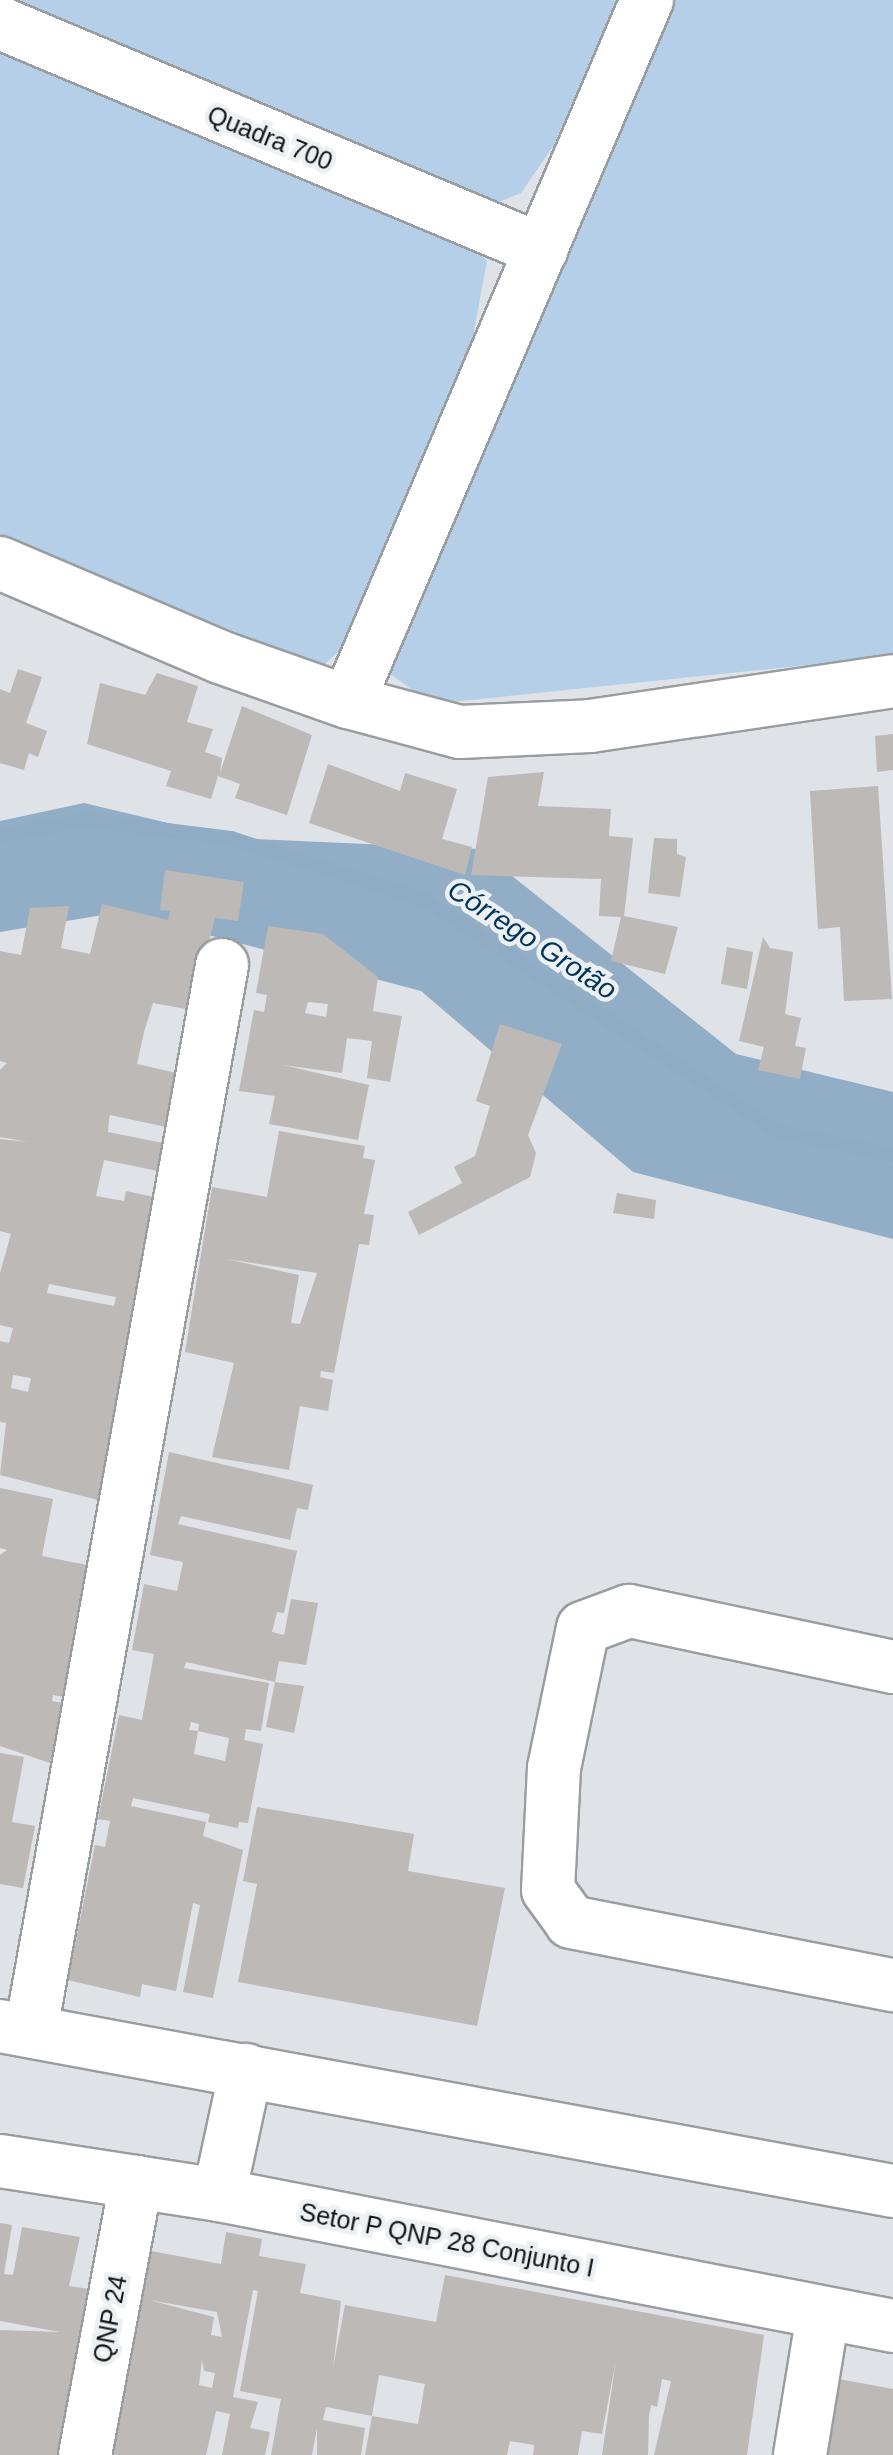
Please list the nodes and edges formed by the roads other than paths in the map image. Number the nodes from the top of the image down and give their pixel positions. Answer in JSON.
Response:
{"nodes":[{"id":1,"x":647,"y":0,"type":"edge"},
{"id":2,"x":0,"y":23,"type":"edge"},
{"id":3,"x":540,"y":250,"type":"junction"},
{"id":4,"x":0,"y":563,"type":"edge"},
{"id":5,"x":893,"y":682,"type":"edge"},
{"id":6,"x":348,"y":702,"type":"junction"},
{"id":7,"x":222,"y":965,"type":"dead end"},
{"id":8,"x":893,"y":1667,"type":"edge"},
{"id":9,"x":893,"y":1985,"type":"edge"},
{"id":10,"x":16,"y":2028,"type":"edge"},
{"id":11,"x":246,"y":2070,"type":"junction"},
{"id":12,"x":0,"y":2160,"type":"edge"},
{"id":13,"x":136,"y":2182,"type":"junction"},
{"id":14,"x":893,"y":2191,"type":"edge"},
{"id":15,"x":219,"y":2195,"type":"junction"},
{"id":16,"x":823,"y":2314,"type":"junction"},
{"id":17,"x":893,"y":2326,"type":"edge"},
{"id":18,"x":85,"y":2455,"type":"edge"},
{"id":19,"x":800,"y":2455,"type":"edge"}],
"edges":[{"from":1,"to":3,"type":"street"},
{"from":2,"to":3,"type":"street","name":"Quadra 700"},
{"from":3,"to":6,"type":"street"},
{"from":4,"to":6,"type":"street"},
{"from":5,"to":6,"type":"street"},
{"from":7,"to":10,"type":"street"},
{"from":8,"to":9,"type":"street"},
{"from":10,"to":11,"type":"street"},
{"from":11,"to":14,"type":"street"},
{"from":11,"to":15,"type":"street"},
{"from":12,"to":13,"type":"street","name":"Setor P QNP 28 Conjunto I"},
{"from":13,"to":15,"type":"street","name":"Setor P QNP 28 Conjunto I"},
{"from":13,"to":18,"type":"street","name":"QNP 24"},
{"from":15,"to":16,"type":"street","name":"Setor P QNP 28 Conjunto I"},
{"from":16,"to":17,"type":"street","name":"Setor P QNP 28 Conjunto I"},
{"from":16,"to":19,"type":"street"}]}
